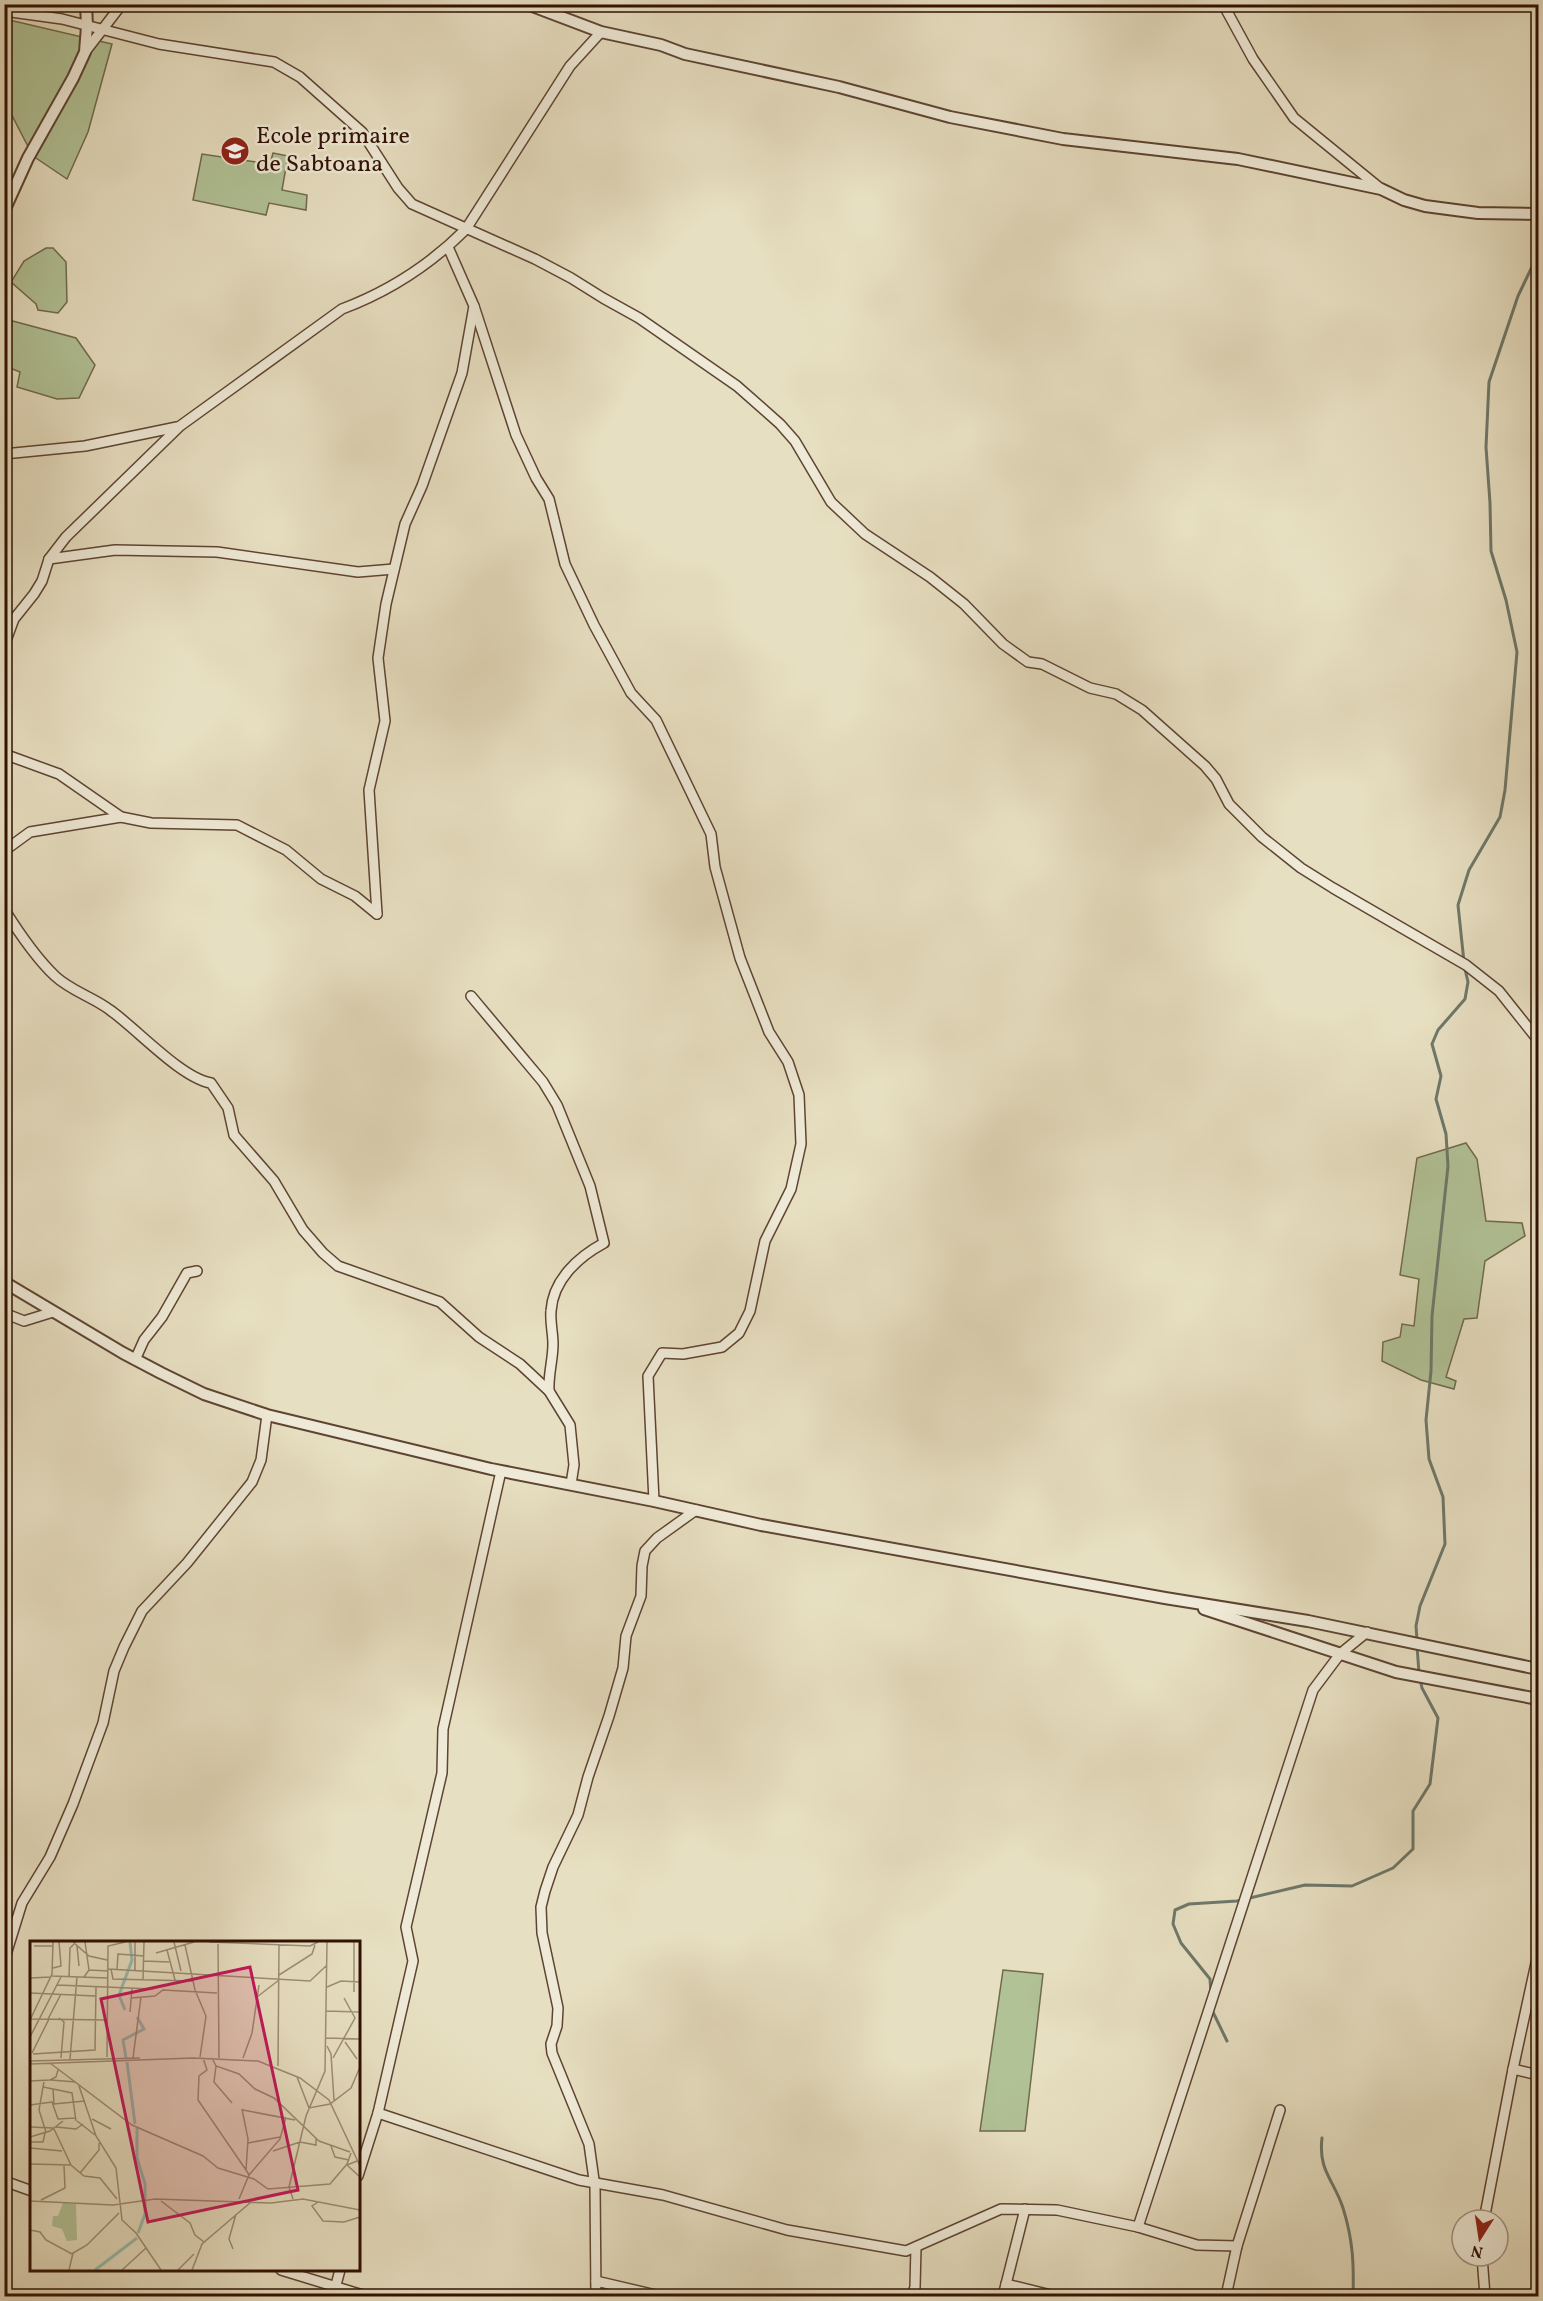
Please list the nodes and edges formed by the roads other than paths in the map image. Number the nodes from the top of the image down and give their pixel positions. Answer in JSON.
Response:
{"nodes":[{"id":1,"x":86,"y":4,"type":"edge"},
{"id":2,"x":122,"y":4,"type":"edge"},
{"id":3,"x":527,"y":4,"type":"edge"},
{"id":4,"x":1223,"y":4,"type":"edge"},
{"id":5,"x":4,"y":11,"type":"edge"},
{"id":6,"x":87,"y":26,"type":"junction"},
{"id":7,"x":101,"y":30,"type":"junction"},
{"id":8,"x":601,"y":32,"type":"junction"},
{"id":9,"x":85,"y":52,"type":"junction"},
{"id":10,"x":1381,"y":189,"type":"junction"},
{"id":11,"x":4,"y":211,"type":"edge"},
{"id":12,"x":1539,"y":214,"type":"edge"},
{"id":13,"x":466,"y":229,"type":"junction"},
{"id":14,"x":448,"y":247,"type":"junction"},
{"id":15,"x":474,"y":306,"type":"junction"},
{"id":16,"x":180,"y":426,"type":"junction"},
{"id":17,"x":4,"y":454,"type":"edge"},
{"id":18,"x":49,"y":559,"type":"junction"},
{"id":19,"x":394,"y":569,"type":"junction"},
{"id":20,"x":4,"y":646,"type":"edge"},
{"id":21,"x":4,"y":754,"type":"edge"},
{"id":22,"x":121,"y":817,"type":"junction"},
{"id":23,"x":4,"y":851,"type":"edge"},
{"id":24,"x":4,"y":909,"type":"edge"},
{"id":25,"x":471,"y":996,"type":"dead end"},
{"id":26,"x":1539,"y":1040,"type":"edge"},
{"id":27,"x":197,"y":1270,"type":"dead end"},
{"id":28,"x":4,"y":1282,"type":"edge"},
{"id":29,"x":53,"y":1312,"type":"junction"},
{"id":30,"x":4,"y":1313,"type":"edge"},
{"id":31,"x":135,"y":1360,"type":"junction"},
{"id":32,"x":549,"y":1391,"type":"junction"},
{"id":33,"x":267,"y":1415,"type":"junction"},
{"id":34,"x":501,"y":1471,"type":"junction"},
{"id":35,"x":571,"y":1484,"type":"junction"},
{"id":36,"x":654,"y":1501,"type":"junction"},
{"id":37,"x":696,"y":1510,"type":"junction"},
{"id":38,"x":1178,"y":1600,"type":"junction"},
{"id":39,"x":1367,"y":1632,"type":"junction"},
{"id":40,"x":1340,"y":1654,"type":"junction"},
{"id":41,"x":1539,"y":1669,"type":"edge"},
{"id":42,"x":1539,"y":1699,"type":"edge"},
{"id":43,"x":1539,"y":1954,"type":"edge"},
{"id":44,"x":4,"y":1961,"type":"edge"},
{"id":45,"x":1513,"y":2069,"type":"junction"},
{"id":46,"x":1539,"y":2075,"type":"edge"},
{"id":47,"x":1280,"y":2110,"type":"dead end"},
{"id":48,"x":378,"y":2113,"type":"junction"},
{"id":49,"x":360,"y":2170,"type":"edge"},
{"id":50,"x":4,"y":2181,"type":"edge"},
{"id":51,"x":595,"y":2182,"type":"junction"},
{"id":52,"x":30,"y":2190,"type":"edge"},
{"id":53,"x":1486,"y":2208,"type":"edge"},
{"id":54,"x":1025,"y":2209,"type":"junction"},
{"id":55,"x":1138,"y":2227,"type":"junction"},
{"id":56,"x":1238,"y":2246,"type":"junction"},
{"id":57,"x":916,"y":2247,"type":"junction"},
{"id":58,"x":1483,"y":2268,"type":"edge"},
{"id":59,"x":283,"y":2271,"type":"edge"},
{"id":60,"x":340,"y":2271,"type":"edge"},
{"id":61,"x":596,"y":2281,"type":"junction"},
{"id":62,"x":1006,"y":2284,"type":"junction"},
{"id":63,"x":334,"y":2292,"type":"edge"},
{"id":64,"x":366,"y":2296,"type":"edge"},
{"id":65,"x":596,"y":2296,"type":"edge"},
{"id":66,"x":660,"y":2296,"type":"edge"},
{"id":67,"x":912,"y":2296,"type":"edge"},
{"id":68,"x":1003,"y":2296,"type":"edge"},
{"id":69,"x":1055,"y":2296,"type":"edge"},
{"id":70,"x":1226,"y":2296,"type":"edge"},
{"id":71,"x":1485,"y":2296,"type":"edge"}],
"edges":[{"from":1,"to":6,"type":"street"},
{"from":2,"to":7,"type":"street"},
{"from":3,"to":8,"type":"street"},
{"from":4,"to":10,"type":"street"},
{"from":5,"to":6,"type":"street"},
{"from":6,"to":7,"type":"street"},
{"from":6,"to":9,"type":"street"},
{"from":7,"to":9,"type":"street"},
{"from":7,"to":13,"type":"street"},
{"from":8,"to":10,"type":"street"},
{"from":8,"to":13,"type":"street"},
{"from":9,"to":11,"type":"street"},
{"from":10,"to":12,"type":"street"},
{"from":13,"to":14,"type":"street"},
{"from":13,"to":26,"type":"street"},
{"from":14,"to":15,"type":"street"},
{"from":14,"to":16,"type":"street"},
{"from":15,"to":19,"type":"street"},
{"from":15,"to":36,"type":"street"},
{"from":16,"to":17,"type":"street"},
{"from":16,"to":18,"type":"street"},
{"from":18,"to":19,"type":"street"},
{"from":18,"to":20,"type":"street"},
{"from":19,"to":22,"type":"street"},
{"from":21,"to":22,"type":"street"},
{"from":22,"to":23,"type":"street"},
{"from":24,"to":32,"type":"street"},
{"from":25,"to":32,"type":"street"},
{"from":27,"to":31,"type":"street"},
{"from":28,"to":29,"type":"street"},
{"from":29,"to":30,"type":"street"},
{"from":29,"to":31,"type":"street"},
{"from":31,"to":33,"type":"street"},
{"from":32,"to":35,"type":"street"},
{"from":33,"to":34,"type":"street"},
{"from":33,"to":44,"type":"street"},
{"from":34,"to":35,"type":"street"},
{"from":34,"to":48,"type":"street"},
{"from":35,"to":36,"type":"street"},
{"from":36,"to":37,"type":"street"},
{"from":37,"to":38,"type":"street"},
{"from":37,"to":51,"type":"street"},
{"from":38,"to":39,"type":"street"},
{"from":38,"to":40,"type":"street"},
{"from":39,"to":40,"type":"street"},
{"from":39,"to":41,"type":"street"},
{"from":40,"to":42,"type":"street"},
{"from":40,"to":55,"type":"street"},
{"from":43,"to":45,"type":"street"},
{"from":45,"to":46,"type":"street"},
{"from":45,"to":53,"type":"street"},
{"from":47,"to":56,"type":"street"},
{"from":48,"to":49,"type":"street"},
{"from":48,"to":51,"type":"street"},
{"from":50,"to":52,"type":"street"},
{"from":51,"to":57,"type":"street"},
{"from":51,"to":61,"type":"street"},
{"from":54,"to":55,"type":"street"},
{"from":54,"to":57,"type":"street"},
{"from":54,"to":62,"type":"street"},
{"from":55,"to":56,"type":"street"},
{"from":56,"to":70,"type":"street"},
{"from":57,"to":67,"type":"street"},
{"from":58,"to":71,"type":"street"},
{"from":59,"to":63,"type":"street"},
{"from":60,"to":63,"type":"street"},
{"from":61,"to":65,"type":"street"},
{"from":61,"to":66,"type":"street"},
{"from":62,"to":68,"type":"street"},
{"from":62,"to":69,"type":"street"},
{"from":63,"to":64,"type":"street"}]}
